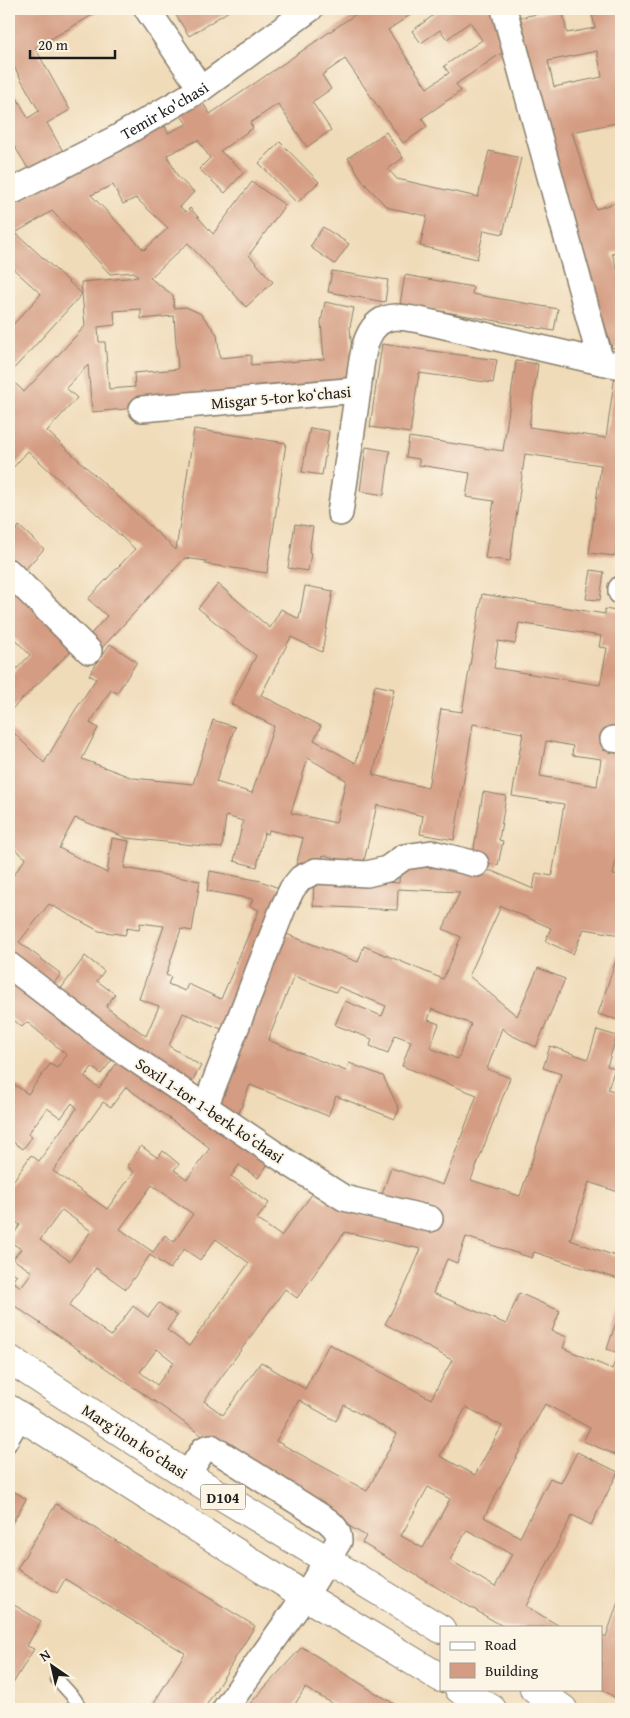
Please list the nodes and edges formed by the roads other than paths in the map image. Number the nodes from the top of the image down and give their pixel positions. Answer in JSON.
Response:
{"nodes":[{"id":1,"x":147,"y":9,"type":"edge"},
{"id":2,"x":310,"y":9,"type":"edge"},
{"id":3,"x":504,"y":9,"type":"edge"},
{"id":4,"x":201,"y":89,"type":"junction"},
{"id":5,"x":9,"y":193,"type":"edge"},
{"id":6,"x":611,"y":364,"type":"edge"},
{"id":7,"x":358,"y":390,"type":"junction"},
{"id":8,"x":142,"y":409,"type":"dead end"},
{"id":9,"x":340,"y":514,"type":"dead end"},
{"id":10,"x":9,"y":572,"type":"edge"},
{"id":11,"x":89,"y":651,"type":"dead end"},
{"id":12,"x":476,"y":864,"type":"dead end"},
{"id":13,"x":9,"y":965,"type":"edge"},
{"id":14,"x":205,"y":1107,"type":"junction"},
{"id":15,"x":430,"y":1219,"type":"dead end"},
{"id":16,"x":9,"y":1359,"type":"edge"},
{"id":17,"x":17,"y":1414,"type":"edge"},
{"id":18,"x":9,"y":1446,"type":"edge"},
{"id":19,"x":187,"y":1475,"type":"junction"},
{"id":20,"x":328,"y":1559,"type":"junction"},
{"id":21,"x":305,"y":1596,"type":"junction"},
{"id":22,"x":440,"y":1628,"type":"edge"},
{"id":23,"x":440,"y":1677,"type":"edge"},
{"id":24,"x":57,"y":1680,"type":"dead end"},
{"id":25,"x":461,"y":1690,"type":"edge"},
{"id":26,"x":535,"y":1690,"type":"edge"},
{"id":27,"x":81,"y":1709,"type":"edge"},
{"id":28,"x":225,"y":1709,"type":"edge"},
{"id":29,"x":492,"y":1709,"type":"edge"},
{"id":30,"x":563,"y":1709,"type":"edge"}],
"edges":[{"from":1,"to":4,"type":"street"},
{"from":2,"to":4,"type":"street","name":"Temir ko'chasi"},
{"from":3,"to":6,"type":"street"},
{"from":4,"to":5,"type":"street","name":"Temir ko'chasi"},
{"from":6,"to":7,"type":"street","name":"Misgar 5-tor koʻchasi"},
{"from":7,"to":8,"type":"street","name":"Misgar 5-tor koʻchasi"},
{"from":7,"to":9,"type":"street"},
{"from":10,"to":11,"type":"street"},
{"from":12,"to":14,"type":"street"},
{"from":13,"to":14,"type":"street","name":"Soxil 1-tor 1-berk koʻchasi"},
{"from":14,"to":15,"type":"street","name":"Soxil 1-tor 1-berk koʻchasi"},
{"from":16,"to":19,"type":"main road","name":"Margʻilon koʻchasi","number":"D104"},
{"from":17,"to":18,"type":"lane"},
{"from":17,"to":21,"type":"main road","number":"D104"},
{"from":19,"to":20,"type":"main road","name":"Margʻilon koʻchasi","number":"D104"},
{"from":19,"to":20,"type":"street"},
{"from":20,"to":21,"type":"street"},
{"from":20,"to":22,"type":"main road","name":"Margʻilon koʻchasi","number":"D104"},
{"from":21,"to":23,"type":"main road","number":"D104"},
{"from":21,"to":28,"type":"street"},
{"from":24,"to":27,"type":"lane"},
{"from":25,"to":29,"type":"main road"},
{"from":26,"to":30,"type":"main road"}]}
